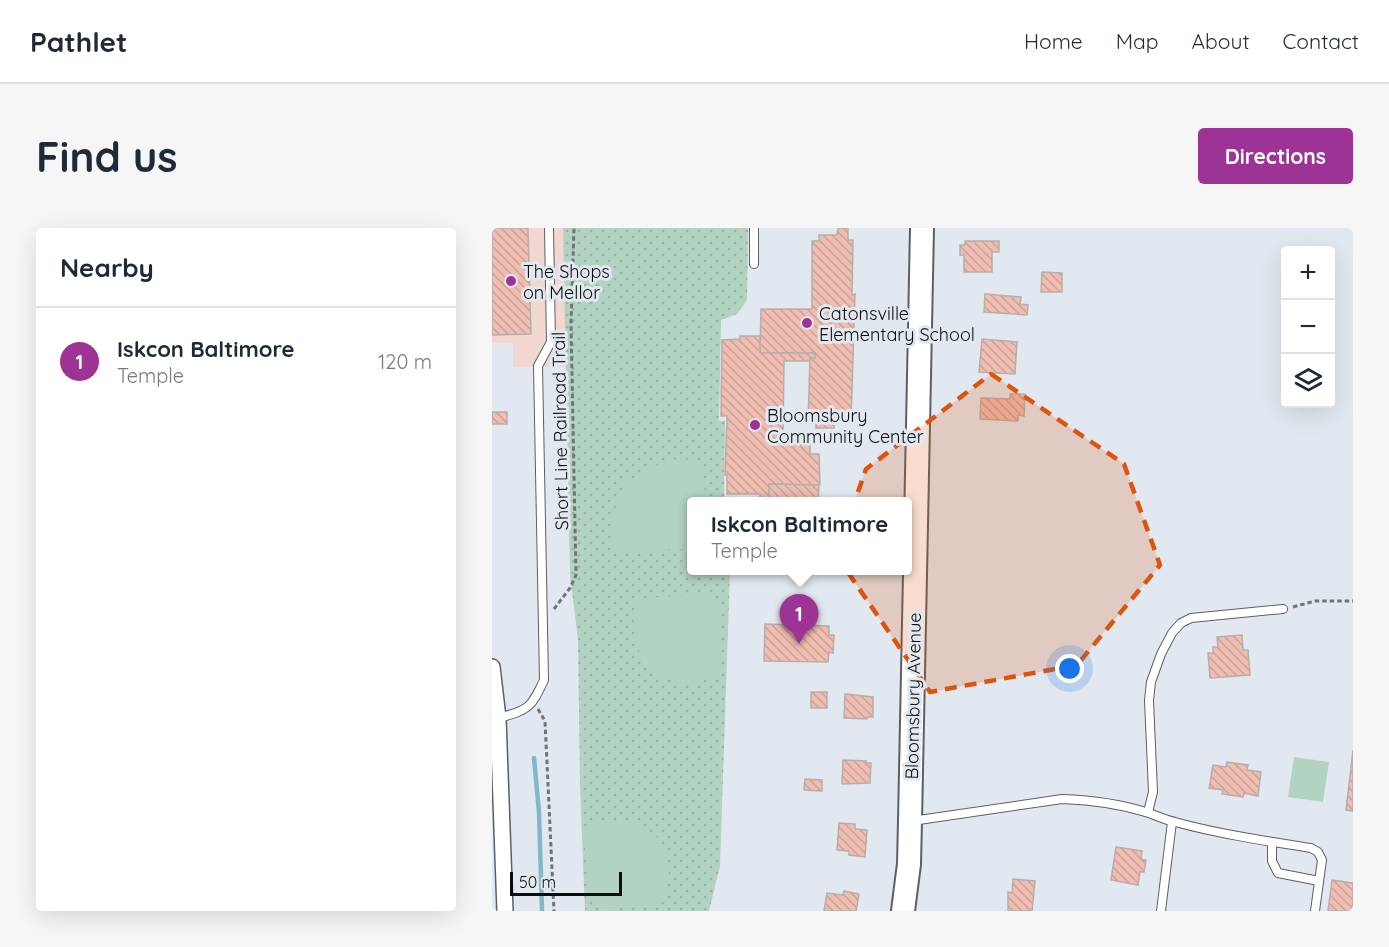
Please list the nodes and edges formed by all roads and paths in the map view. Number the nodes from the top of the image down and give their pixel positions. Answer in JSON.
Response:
{"nodes":[{"id":1,"x":549,"y":228,"type":"edge"},
{"id":2,"x":574,"y":228,"type":"edge"},
{"id":3,"x":754,"y":228,"type":"edge"},
{"id":4,"x":922,"y":228,"type":"edge"},
{"id":5,"x":754,"y":264,"type":"dead end"},
{"id":6,"x":1353,"y":601,"type":"edge"},
{"id":7,"x":1283,"y":609,"type":"joint"},
{"id":8,"x":544,"y":623,"type":"junction"},
{"id":9,"x":492,"y":667,"type":"edge"},
{"id":10,"x":534,"y":702,"type":"junction"},
{"id":11,"x":498,"y":718,"type":"junction"},
{"id":12,"x":1148,"y":812,"type":"junction"},
{"id":13,"x":910,"y":821,"type":"junction"},
{"id":14,"x":1172,"y":822,"type":"junction"},
{"id":15,"x":1272,"y":842,"type":"junction"},
{"id":16,"x":1319,"y":881,"type":"junction"},
{"id":17,"x":505,"y":911,"type":"edge"},
{"id":18,"x":554,"y":911,"type":"edge"},
{"id":19,"x":903,"y":911,"type":"edge"},
{"id":20,"x":1161,"y":911,"type":"edge"},
{"id":21,"x":1315,"y":911,"type":"edge"}],
"edges":[{"from":1,"to":8,"type":"lane"},
{"from":2,"to":8,"type":"path","name":"Short Line Railroad Trail"},
{"from":3,"to":5,"type":"lane"},
{"from":4,"to":13,"type":"main road","name":"Bloomsbury Avenue"},
{"from":6,"to":7,"type":"path"},
{"from":7,"to":12,"type":"lane"},
{"from":8,"to":10,"type":"lane"},
{"from":9,"to":11,"type":"street"},
{"from":10,"to":11,"type":"lane"},
{"from":10,"to":18,"type":"path"},
{"from":11,"to":17,"type":"street"},
{"from":12,"to":13,"type":"lane"},
{"from":12,"to":14,"type":"lane"},
{"from":13,"to":19,"type":"main road","name":"Bloomsbury Avenue"},
{"from":14,"to":15,"type":"lane"},
{"from":14,"to":20,"type":"lane"},
{"from":15,"to":16,"type":"lane"},
{"from":15,"to":16,"type":"lane"},
{"from":16,"to":21,"type":"lane"}]}
